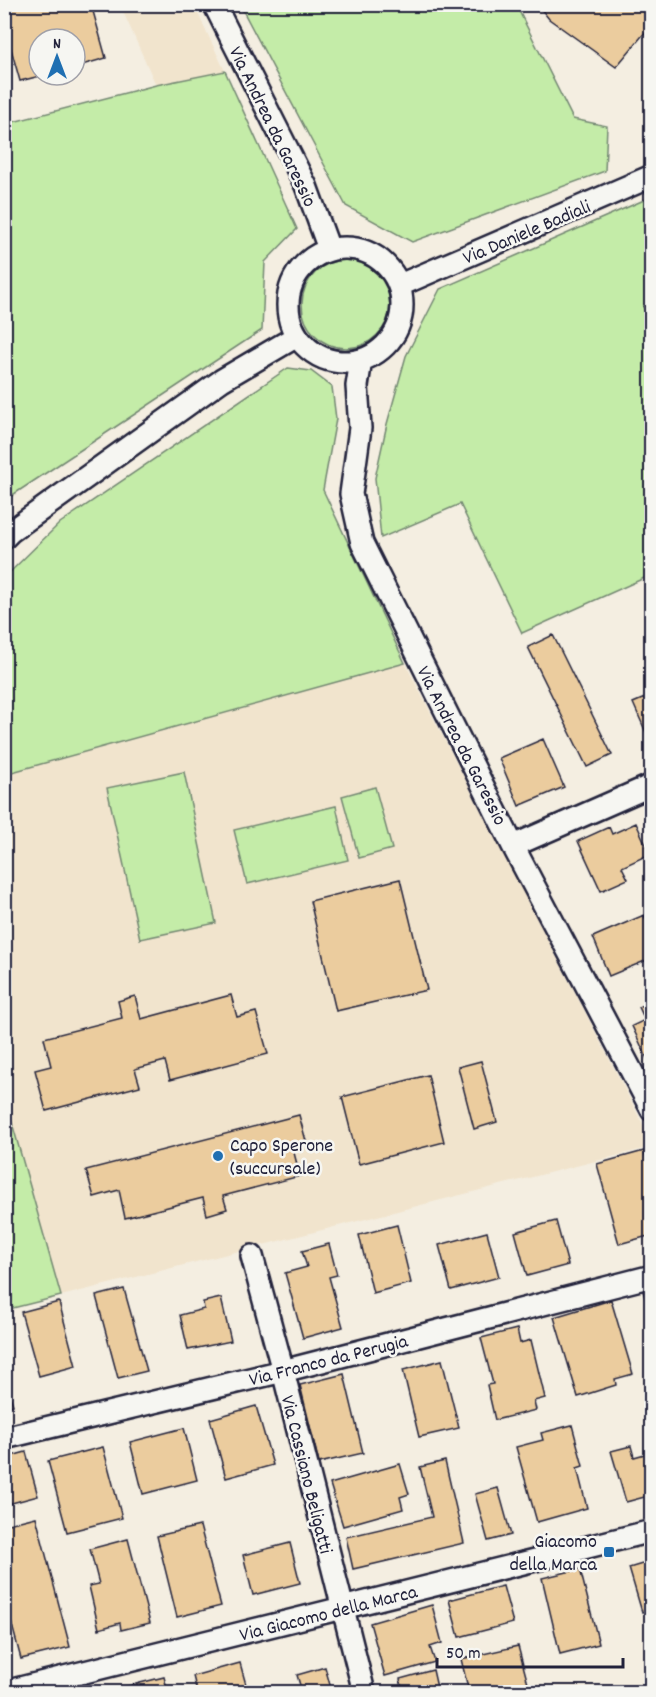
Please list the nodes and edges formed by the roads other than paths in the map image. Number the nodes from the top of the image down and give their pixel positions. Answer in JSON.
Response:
{"nodes":[{"id":1,"x":214,"y":4,"type":"edge"},
{"id":2,"x":651,"y":176,"type":"edge"},
{"id":3,"x":329,"y":249,"type":"junction"},
{"id":4,"x":400,"y":285,"type":"junction"},
{"id":5,"x":297,"y":336,"type":"junction"},
{"id":6,"x":361,"y":360,"type":"junction"},
{"id":7,"x":4,"y":538,"type":"edge"},
{"id":8,"x":651,"y":785,"type":"edge"},
{"id":9,"x":513,"y":846,"type":"junction"},
{"id":10,"x":651,"y":1110,"type":"edge"},
{"id":11,"x":252,"y":1256,"type":"dead end"},
{"id":12,"x":651,"y":1276,"type":"edge"},
{"id":13,"x":283,"y":1371,"type":"junction"},
{"id":14,"x":4,"y":1438,"type":"edge"},
{"id":15,"x":651,"y":1531,"type":"edge"},
{"id":16,"x":341,"y":1608,"type":"junction"},
{"id":17,"x":4,"y":1692,"type":"edge"},
{"id":18,"x":364,"y":1692,"type":"edge"}],
"edges":[{"from":1,"to":3,"type":"street","name":"Via Andrea da Garessio"},
{"from":2,"to":4,"type":"street","name":"Via Daniele Badiali"},
{"from":3,"to":4,"type":"street"},
{"from":3,"to":5,"type":"street"},
{"from":4,"to":6,"type":"street"},
{"from":5,"to":6,"type":"street"},
{"from":5,"to":7,"type":"street"},
{"from":6,"to":9,"type":"street","name":"Via Andrea da Garessio"},
{"from":8,"to":9,"type":"street"},
{"from":9,"to":10,"type":"street","name":"Via Andrea da Garessio"},
{"from":11,"to":13,"type":"street","name":"Via Cassiano Beligatti"},
{"from":12,"to":13,"type":"street","name":"Via Franco da Perugia"},
{"from":13,"to":14,"type":"street","name":"Via Franco da Perugia"},
{"from":13,"to":16,"type":"street","name":"Via Cassiano Beligatti"},
{"from":15,"to":16,"type":"street","name":"Via Giacomo della Marca"},
{"from":16,"to":17,"type":"street","name":"Via Giacomo della Marca"},
{"from":16,"to":18,"type":"street","name":"Via Cassiano Beligatti"}]}
